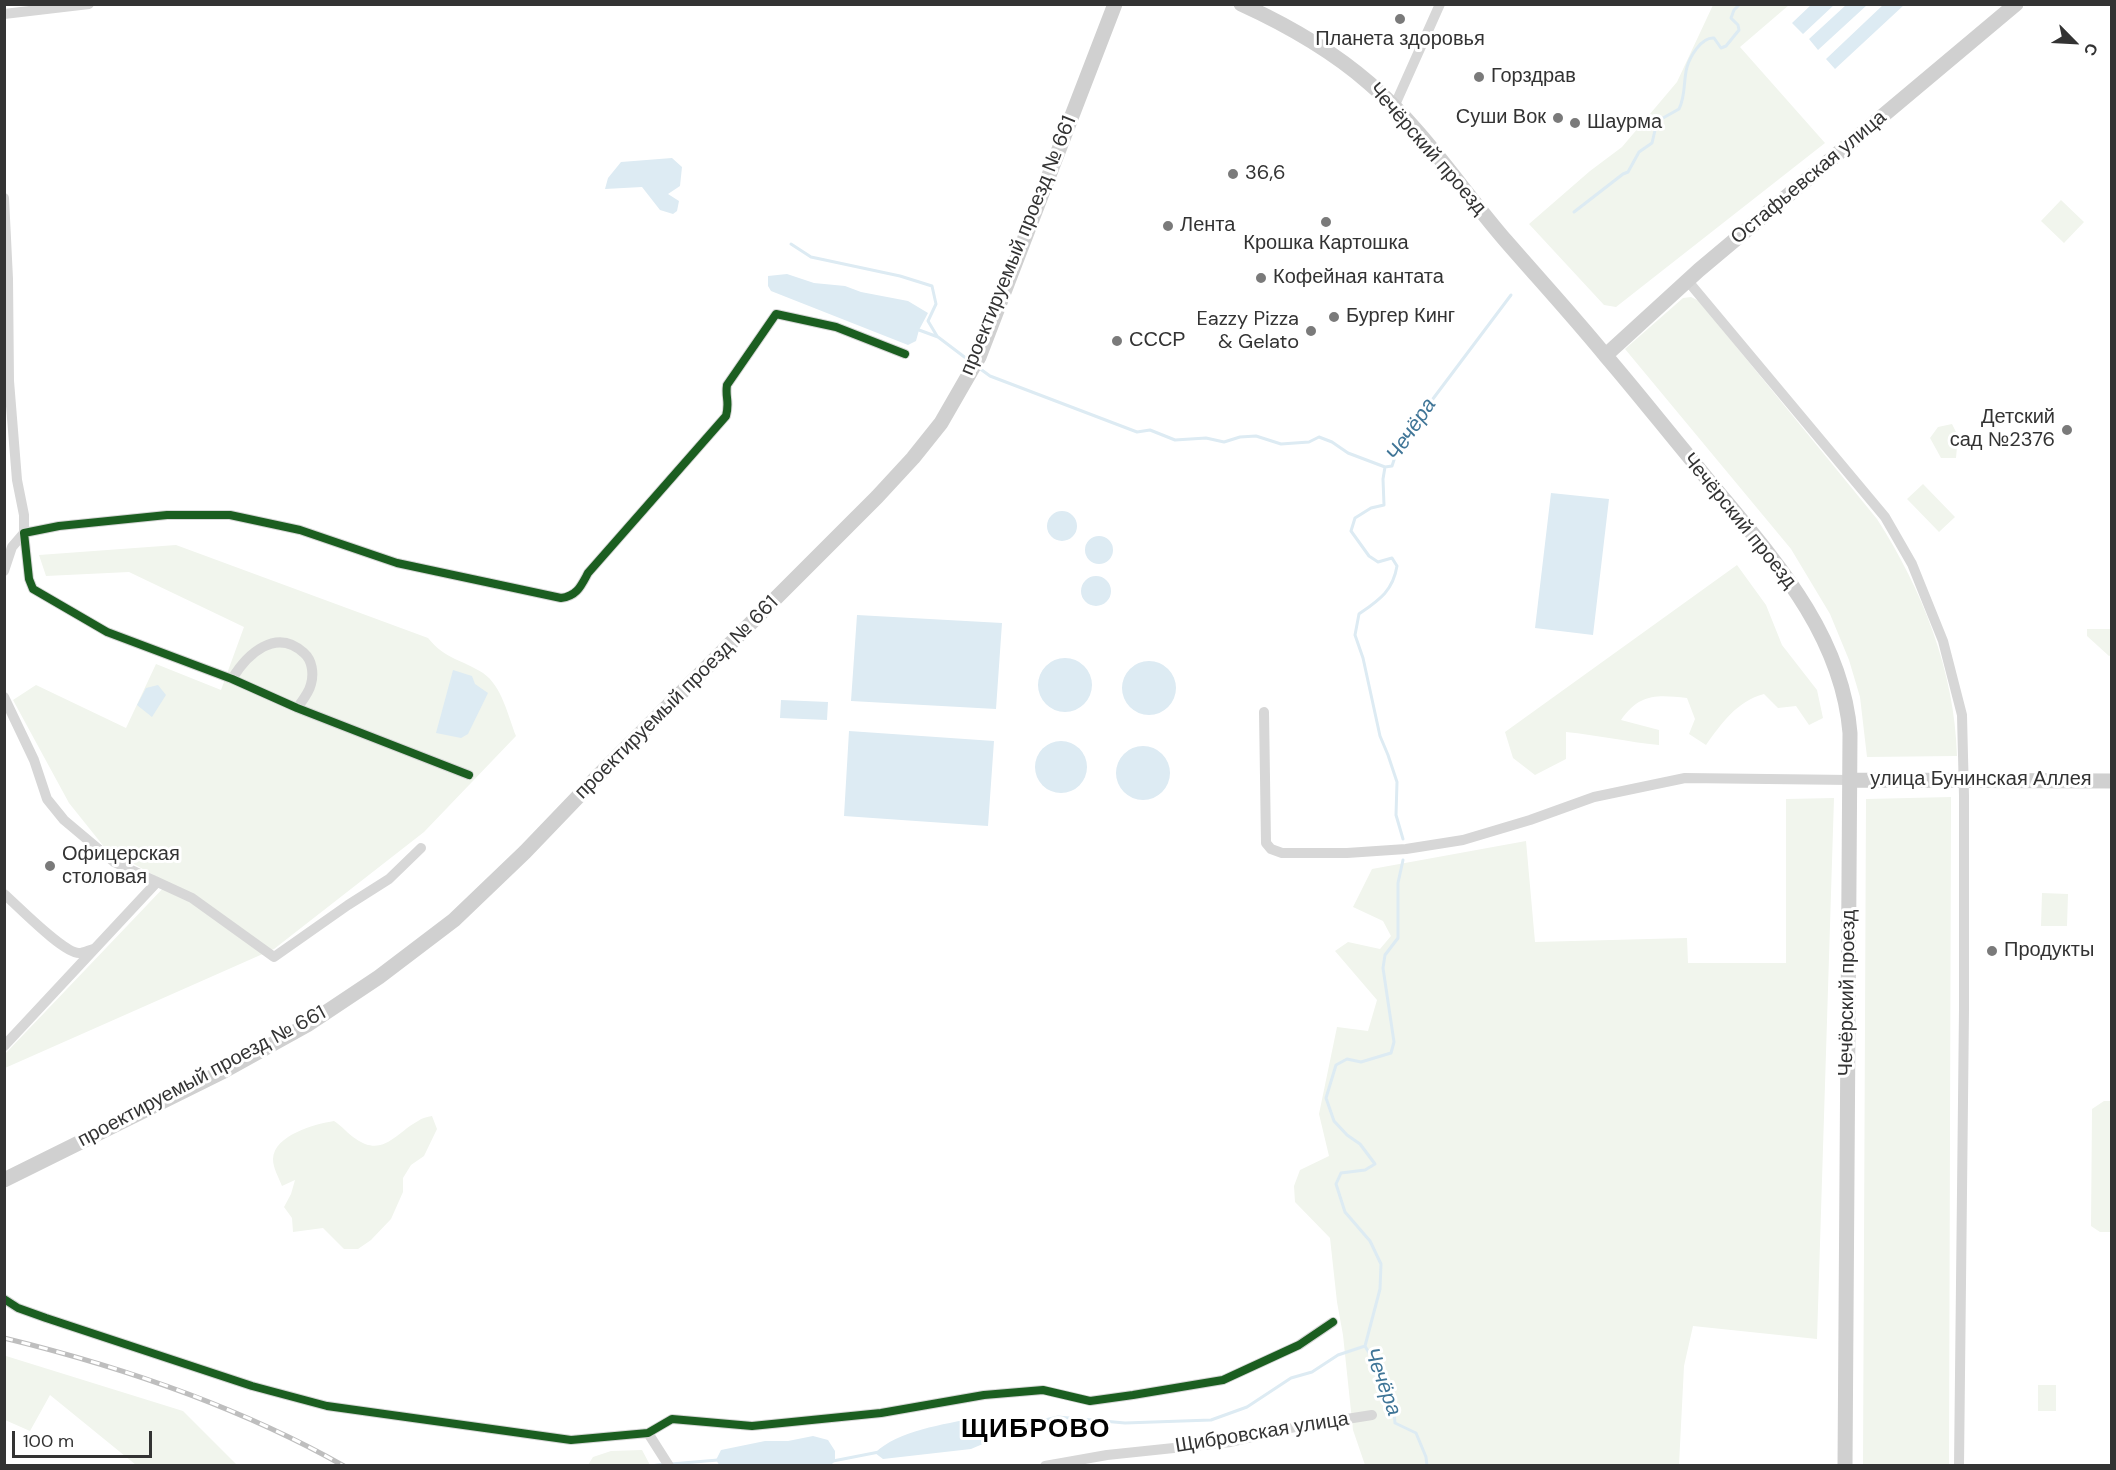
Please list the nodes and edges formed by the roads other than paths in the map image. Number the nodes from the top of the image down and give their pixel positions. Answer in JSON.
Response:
{"nodes":[{"id":1,"x":89,"y":4,"type":"edge"},
{"id":2,"x":1115,"y":4,"type":"edge"},
{"id":3,"x":1241,"y":4,"type":"edge"},
{"id":4,"x":1440,"y":4,"type":"edge"},
{"id":5,"x":2016,"y":4,"type":"edge"},
{"id":6,"x":4,"y":14,"type":"edge"},
{"id":7,"x":1395,"y":107,"type":"junction"},
{"id":8,"x":4,"y":198,"type":"edge"},
{"id":9,"x":1687,"y":280,"type":"junction"},
{"id":10,"x":905,"y":354,"type":"dead end"},
{"id":11,"x":1606,"y":355,"type":"junction"},
{"id":12,"x":24,"y":533,"type":"junction"},
{"id":13,"x":4,"y":571,"type":"edge"},
{"id":14,"x":232,"y":679,"type":"junction"},
{"id":15,"x":4,"y":698,"type":"edge"},
{"id":16,"x":297,"y":708,"type":"junction"},
{"id":17,"x":1264,"y":712,"type":"dead end"},
{"id":18,"x":469,"y":775,"type":"dead end"},
{"id":19,"x":1851,"y":780,"type":"junction"},
{"id":20,"x":1963,"y":780,"type":"junction"},
{"id":21,"x":2112,"y":781,"type":"edge"},
{"id":22,"x":421,"y":849,"type":"dead end"},
{"id":23,"x":158,"y":882,"type":"junction"},
{"id":24,"x":4,"y":894,"type":"edge"},
{"id":25,"x":93,"y":949,"type":"junction"},
{"id":26,"x":4,"y":1046,"type":"edge"},
{"id":27,"x":4,"y":1180,"type":"edge"},
{"id":28,"x":4,"y":1299,"type":"edge"},
{"id":29,"x":1333,"y":1322,"type":"dead end"},
{"id":30,"x":1372,"y":1415,"type":"dead end"},
{"id":31,"x":648,"y":1433,"type":"junction"},
{"id":32,"x":669,"y":1466,"type":"edge"},
{"id":33,"x":1045,"y":1466,"type":"edge"},
{"id":34,"x":1845,"y":1466,"type":"edge"},
{"id":35,"x":1959,"y":1466,"type":"edge"}],
"edges":[{"from":1,"to":6,"type":"street"},
{"from":2,"to":27,"type":"main road","name":"проектируемый проезд № 661"},
{"from":3,"to":7,"type":"main road","name":"Чечёрский проезд"},
{"from":4,"to":7,"type":"street"},
{"from":5,"to":9,"type":"main road","name":"Остафьевская улица"},
{"from":7,"to":11,"type":"main road","name":"Чечёрский проезд"},
{"from":8,"to":12,"type":"street"},
{"from":9,"to":11,"type":"main road","name":"Остафьевская улица"},
{"from":9,"to":20,"type":"street"},
{"from":10,"to":12,"type":"street"},
{"from":11,"to":19,"type":"main road","name":"Чечёрский проезд"},
{"from":12,"to":13,"type":"street"},
{"from":12,"to":14,"type":"street"},
{"from":14,"to":16,"type":"street"},
{"from":14,"to":16,"type":"street"},
{"from":15,"to":23,"type":"street"},
{"from":16,"to":18,"type":"street"},
{"from":17,"to":19,"type":"street"},
{"from":19,"to":20,"type":"main road","name":"улица Бунинская Аллея"},
{"from":19,"to":34,"type":"main road","name":"Чечёрский проезд"},
{"from":20,"to":21,"type":"main road","name":"улица Бунинская Аллея"},
{"from":20,"to":35,"type":"street"},
{"from":22,"to":23,"type":"street"},
{"from":23,"to":25,"type":"street"},
{"from":24,"to":25,"type":"street"},
{"from":25,"to":26,"type":"street"},
{"from":28,"to":31,"type":"street"},
{"from":29,"to":31,"type":"street"},
{"from":30,"to":33,"type":"street","name":"Щибровская улица"},
{"from":31,"to":32,"type":"street"}]}
